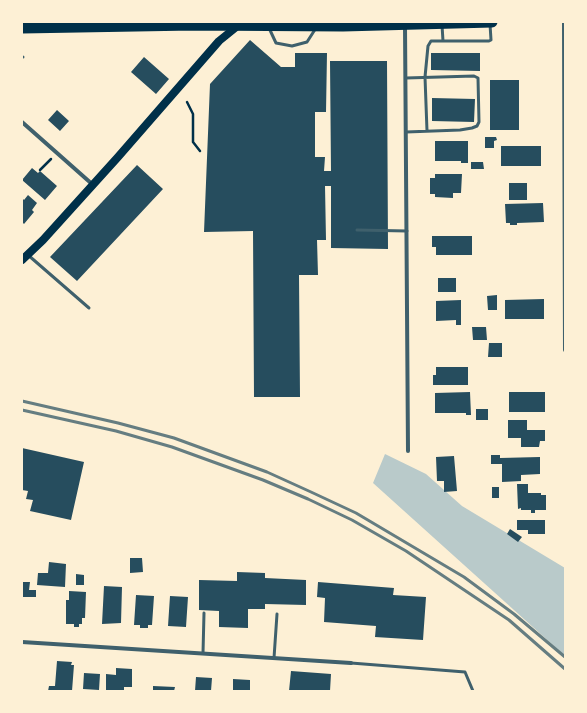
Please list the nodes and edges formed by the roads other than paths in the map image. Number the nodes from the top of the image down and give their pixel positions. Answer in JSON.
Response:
{"nodes":[{"id":1,"x":491,"y":22,"type":"edge"},
{"id":2,"x":564,"y":22,"type":"edge"},
{"id":3,"x":240,"y":23,"type":"edge"},
{"id":4,"x":442,"y":24,"type":"junction"},
{"id":5,"x":268,"y":26,"type":"junction"},
{"id":6,"x":316,"y":26,"type":"junction"},
{"id":7,"x":405,"y":26,"type":"junction"},
{"id":8,"x":22,"y":28,"type":"edge"},
{"id":9,"x":443,"y":41,"type":"junction"},
{"id":10,"x":564,"y":56,"type":"edge"},
{"id":11,"x":425,"y":77,"type":"junction"},
{"id":12,"x":406,"y":78,"type":"junction"},
{"id":13,"x":22,"y":122,"type":"edge"},
{"id":14,"x":427,"y":131,"type":"junction"},
{"id":15,"x":406,"y":132,"type":"junction"},
{"id":16,"x":92,"y":184,"type":"junction"},
{"id":17,"x":357,"y":230,"type":"dead end"},
{"id":18,"x":407,"y":230,"type":"junction"},
{"id":19,"x":25,"y":257,"type":"edge"},
{"id":20,"x":89,"y":308,"type":"dead end"},
{"id":21,"x":565,"y":350,"type":"edge"},
{"id":22,"x":408,"y":451,"type":"dead end"},
{"id":23,"x":204,"y":613,"type":"dead end"},
{"id":24,"x":277,"y":614,"type":"dead end"},
{"id":25,"x":22,"y":642,"type":"edge"},
{"id":26,"x":203,"y":653,"type":"junction"},
{"id":27,"x":274,"y":658,"type":"junction"},
{"id":28,"x":351,"y":663,"type":"joint"},
{"id":29,"x":473,"y":691,"type":"edge"}],
"edges":[{"from":1,"to":4,"type":"highway"},
{"from":1,"to":9,"type":"lane"},
{"from":2,"to":10,"type":"street"},
{"from":3,"to":5,"type":"highway"},
{"from":3,"to":8,"type":"highway"},
{"from":3,"to":16,"type":"main road"},
{"from":4,"to":7,"type":"highway"},
{"from":4,"to":9,"type":"lane"},
{"from":5,"to":6,"type":"highway"},
{"from":5,"to":6,"type":"lane"},
{"from":6,"to":7,"type":"highway"},
{"from":7,"to":12,"type":"street"},
{"from":9,"to":11,"type":"lane"},
{"from":10,"to":21,"type":"street"},
{"from":11,"to":12,"type":"lane"},
{"from":11,"to":14,"type":"lane"},
{"from":11,"to":14,"type":"lane"},
{"from":12,"to":15,"type":"street"},
{"from":13,"to":16,"type":"street"},
{"from":14,"to":15,"type":"lane"},
{"from":15,"to":18,"type":"street"},
{"from":16,"to":19,"type":"main road"},
{"from":17,"to":18,"type":"lane"},
{"from":18,"to":22,"type":"street"},
{"from":19,"to":20,"type":"lane"},
{"from":23,"to":26,"type":"lane"},
{"from":24,"to":27,"type":"lane"},
{"from":25,"to":26,"type":"street"},
{"from":26,"to":27,"type":"street"},
{"from":27,"to":28,"type":"street"},
{"from":28,"to":29,"type":"lane"}]}
